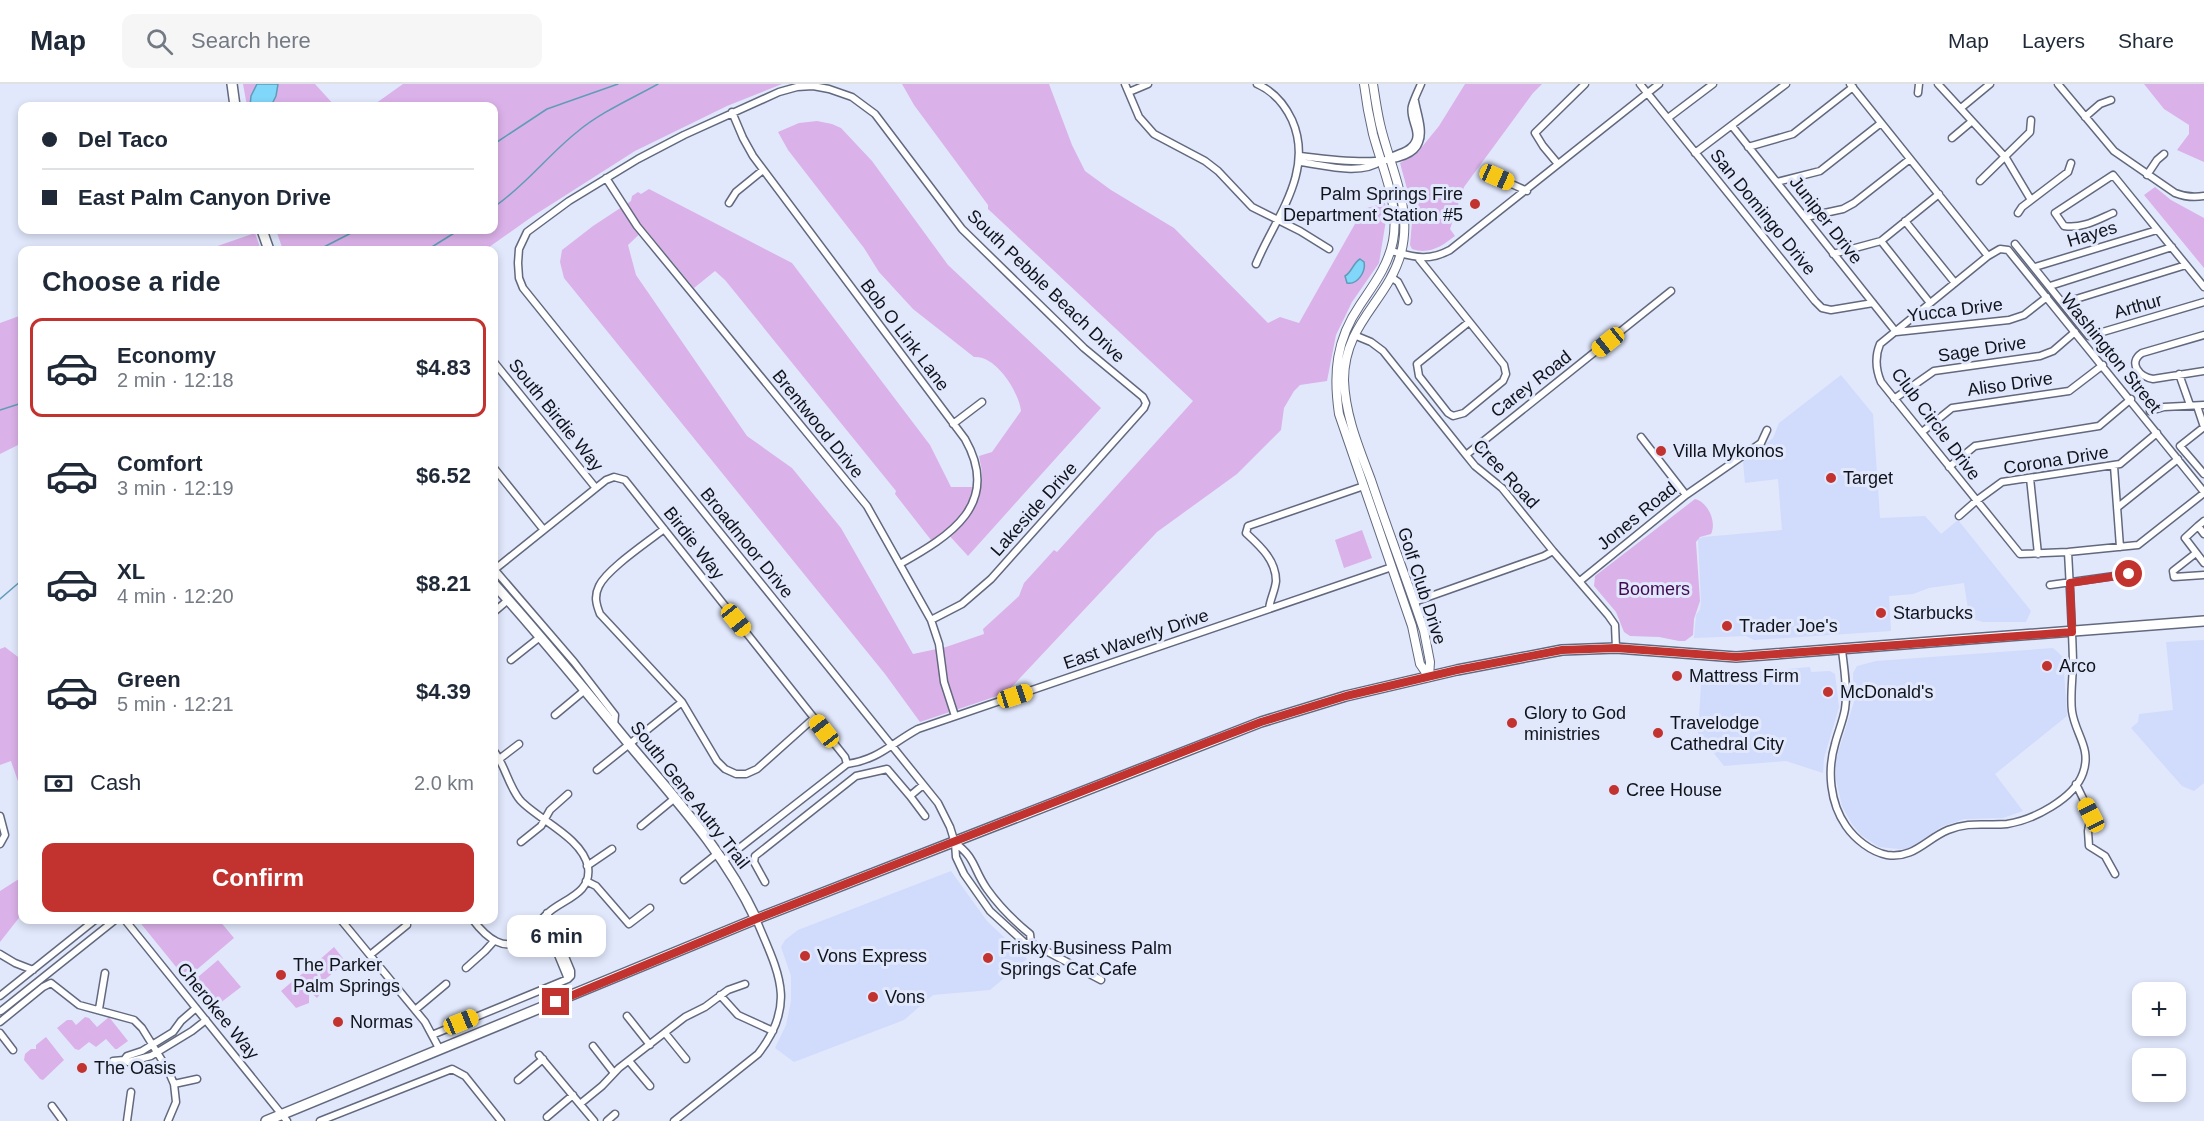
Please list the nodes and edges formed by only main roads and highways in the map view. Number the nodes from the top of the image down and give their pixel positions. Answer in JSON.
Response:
{"nodes":[{"id":1,"x":232,"y":84,"type":"edge"},
{"id":2,"x":234,"y":102,"type":"edge"},
{"id":3,"x":498,"y":589,"type":"edge"},
{"id":4,"x":2204,"y":621,"type":"edge"},
{"id":5,"x":756,"y":919,"type":"junction"},
{"id":6,"x":284,"y":1118,"type":"edge"},
{"id":7,"x":266,"y":1121,"type":"edge"}],
"edges":[{"from":1,"to":2,"type":"main road"},
{"from":3,"to":5,"type":"main road","name":"South Gene Autry Trail"},
{"from":4,"to":5,"type":"main road"},
{"from":5,"to":6,"type":"main road"},
{"from":6,"to":7,"type":"main road"}]}
